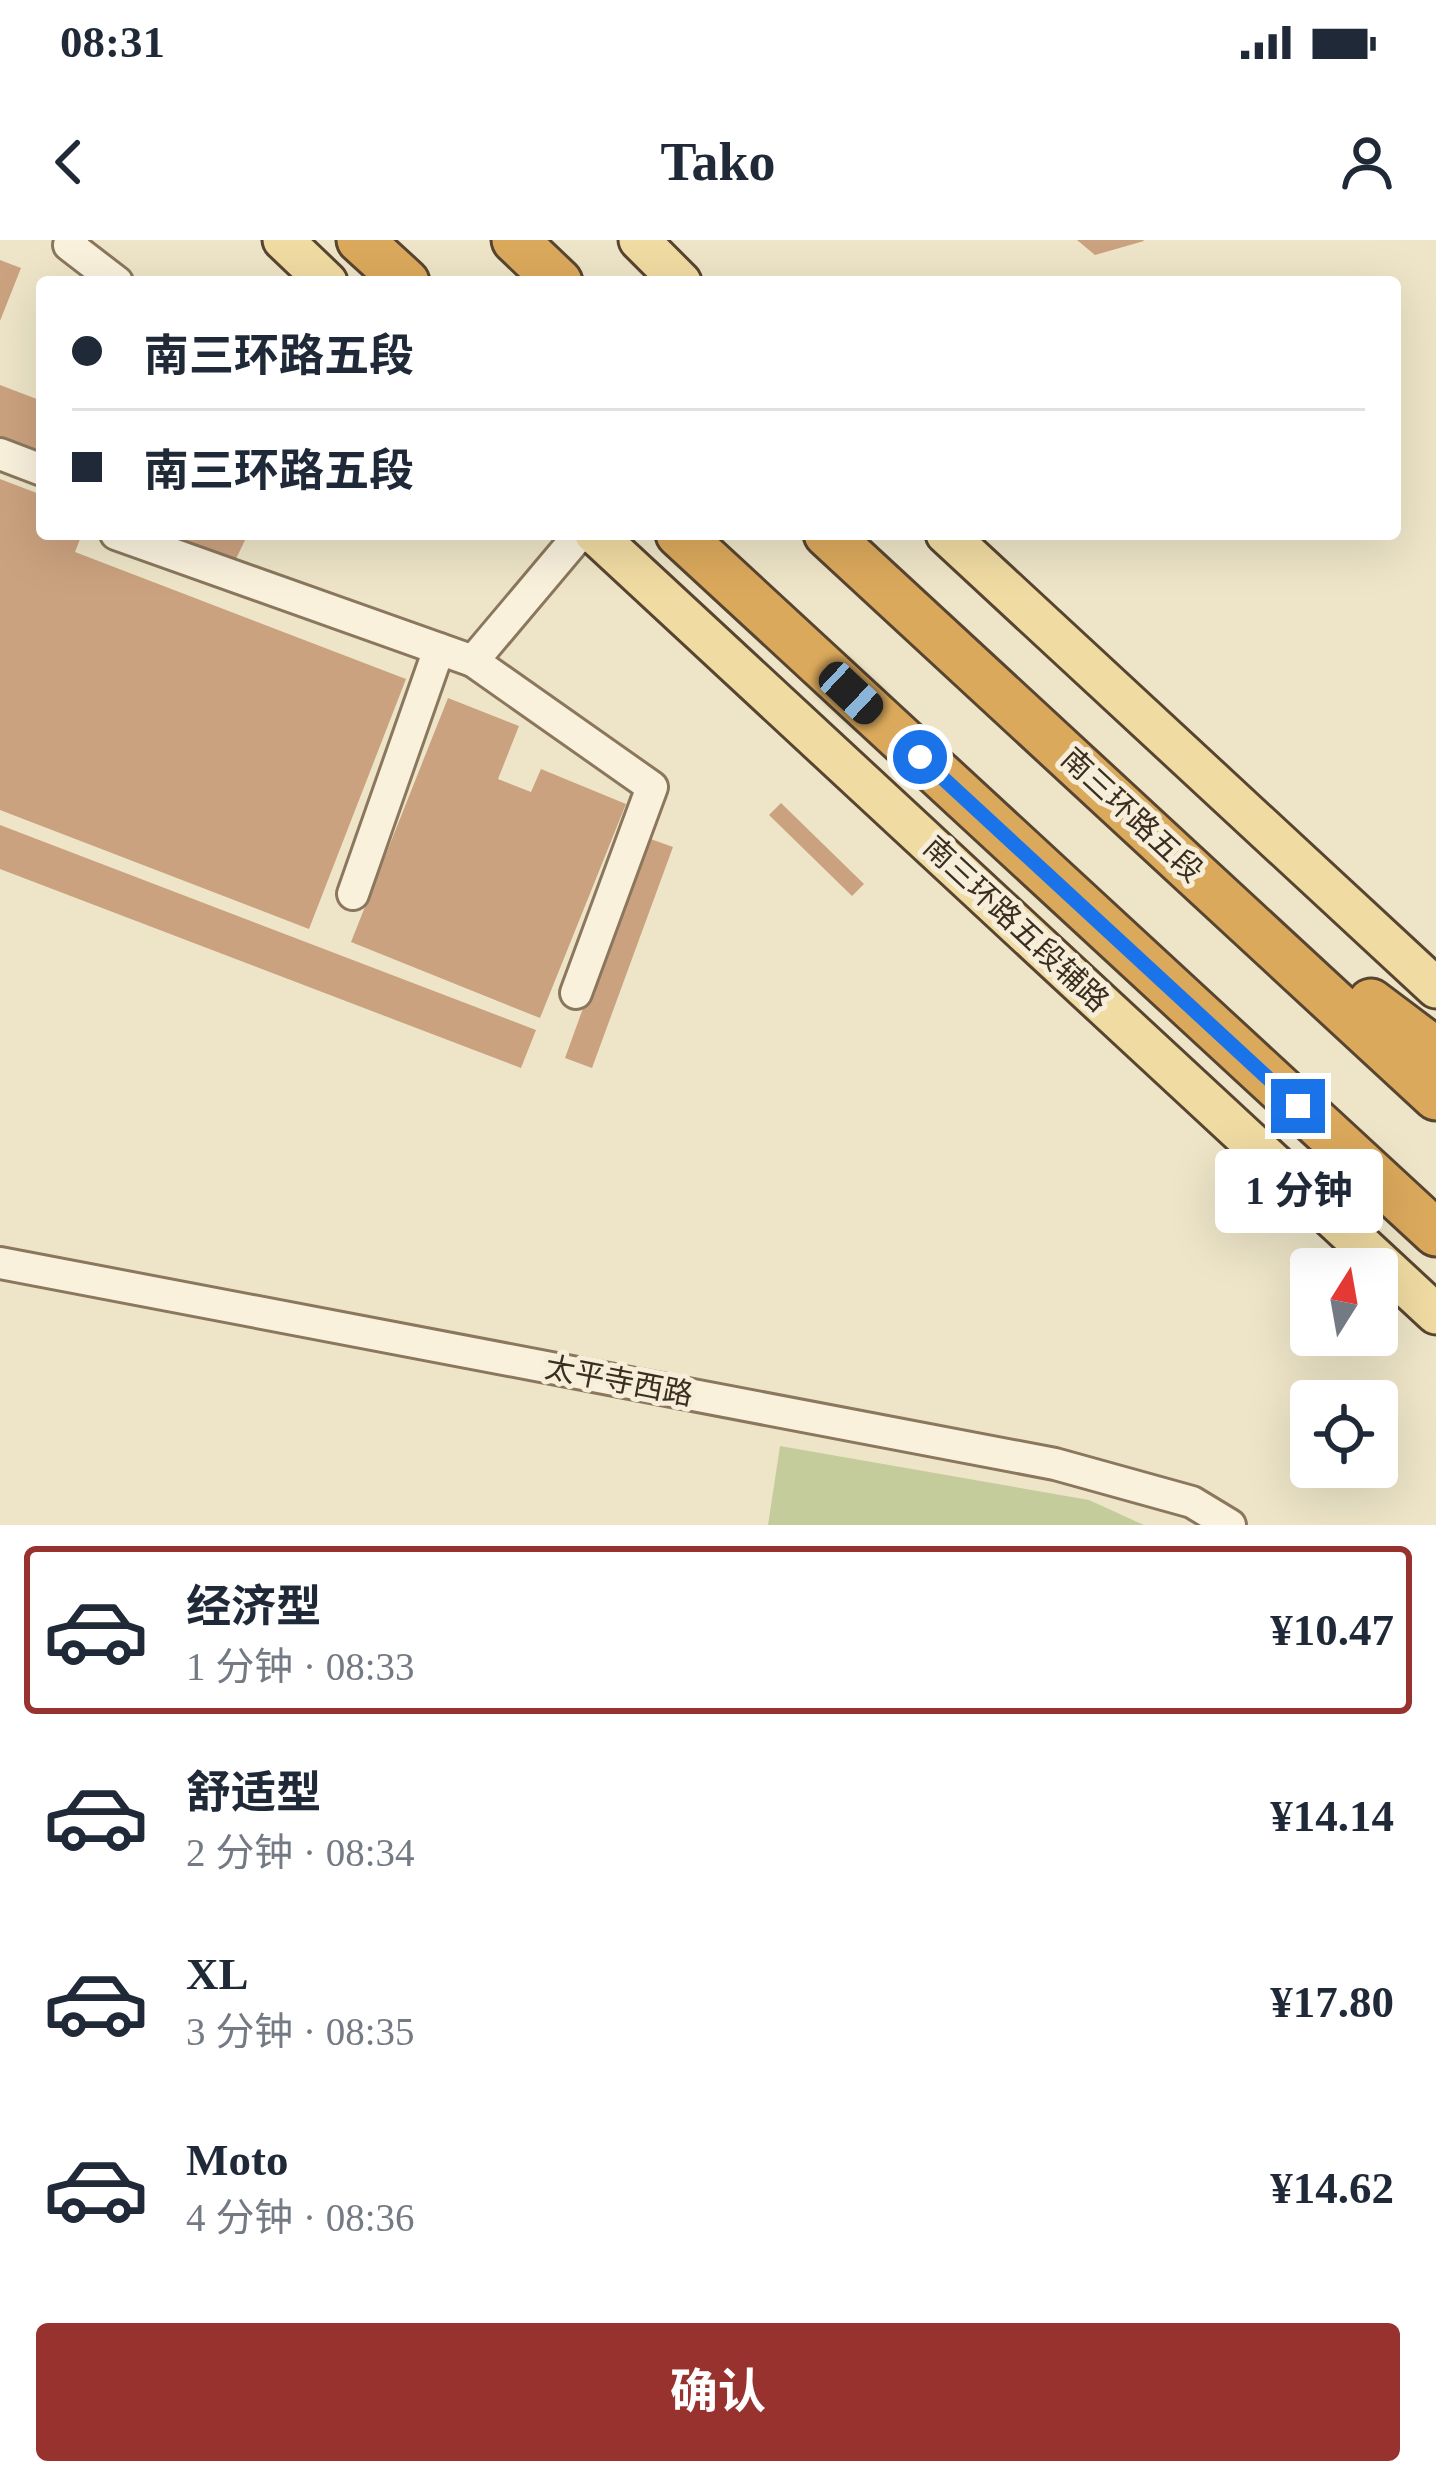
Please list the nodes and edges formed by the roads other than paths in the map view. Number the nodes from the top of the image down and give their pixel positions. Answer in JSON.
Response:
{"nodes":[{"id":1,"x":73,"y":240,"type":"edge"},
{"id":2,"x":283,"y":240,"type":"edge"},
{"id":3,"x":360,"y":240,"type":"edge"},
{"id":4,"x":515,"y":240,"type":"edge"},
{"id":5,"x":639,"y":240,"type":"edge"},
{"id":6,"x":109,"y":276,"type":"edge"},
{"id":7,"x":321,"y":276,"type":"edge"},
{"id":8,"x":399,"y":276,"type":"edge"},
{"id":9,"x":554,"y":276,"type":"edge"},
{"id":10,"x":675,"y":276,"type":"edge"},
{"id":11,"x":0,"y":454,"type":"edge"},
{"id":12,"x":36,"y":468,"type":"edge"},
{"id":13,"x":133,"y":540,"type":"edge"},
{"id":14,"x":575,"y":540,"type":"edge"},
{"id":15,"x":602,"y":540,"type":"edge"},
{"id":16,"x":685,"y":540,"type":"edge"},
{"id":17,"x":834,"y":540,"type":"edge"},
{"id":18,"x":952,"y":540,"type":"edge"},
{"id":19,"x":439,"y":649,"type":"junction"},
{"id":20,"x":473,"y":661,"type":"junction"},
{"id":21,"x":1178,"y":858,"type":"junction"},
{"id":22,"x":353,"y":894,"type":"dead end"},
{"id":23,"x":1436,"y":988,"type":"edge"},
{"id":24,"x":576,"y":993,"type":"dead end"},
{"id":25,"x":1436,"y":1051,"type":"edge"},
{"id":26,"x":1436,"y":1097,"type":"edge"},
{"id":27,"x":1436,"y":1233,"type":"edge"},
{"id":28,"x":0,"y":1263,"type":"edge"},
{"id":29,"x":1436,"y":1314,"type":"edge"},
{"id":30,"x":1231,"y":1525,"type":"edge"}],
"edges":[{"from":1,"to":6,"type":"street"},
{"from":2,"to":7,"type":"main road"},
{"from":3,"to":8,"type":"highway"},
{"from":4,"to":9,"type":"highway"},
{"from":5,"to":10,"type":"main road"},
{"from":11,"to":12,"type":"street"},
{"from":13,"to":19,"type":"street"},
{"from":14,"to":20,"type":"street"},
{"from":15,"to":29,"type":"main road","name":"南三环路五段辅路"},
{"from":16,"to":27,"type":"highway"},
{"from":17,"to":21,"type":"highway","name":"南三环路五段"},
{"from":18,"to":23,"type":"main road"},
{"from":19,"to":20,"type":"street"},
{"from":19,"to":22,"type":"street"},
{"from":20,"to":24,"type":"street"},
{"from":21,"to":25,"type":"highway"},
{"from":21,"to":26,"type":"highway","name":"南三环路五段"},
{"from":28,"to":30,"type":"street","name":"太平寺西路"}]}
